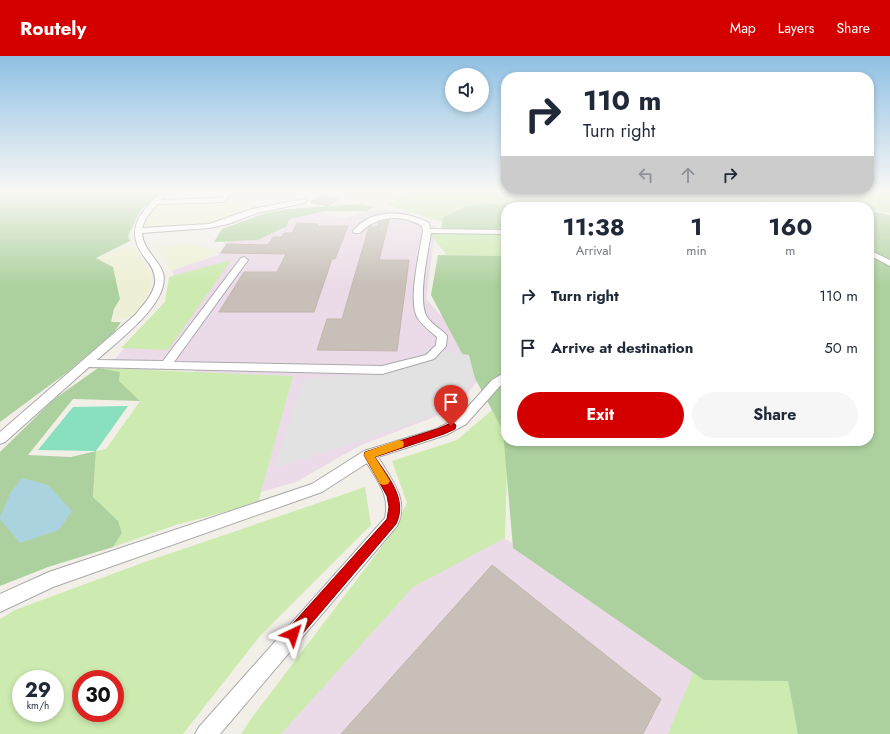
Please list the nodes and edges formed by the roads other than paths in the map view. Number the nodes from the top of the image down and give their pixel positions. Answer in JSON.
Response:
{"nodes":[{"id":1,"x":140,"y":222,"type":"edge"},
{"id":2,"x":226,"y":222,"type":"edge"},
{"id":3,"x":366,"y":222,"type":"edge"},
{"id":4,"x":421,"y":222,"type":"edge"},
{"id":5,"x":137,"y":231,"type":"junction"},
{"id":6,"x":357,"y":231,"type":"dead end"},
{"id":7,"x":427,"y":231,"type":"junction"},
{"id":8,"x":501,"y":232,"type":"edge"},
{"id":9,"x":874,"y":255,"type":"edge"},
{"id":10,"x":244,"y":260,"type":"dead end"},
{"id":11,"x":890,"y":263,"type":"edge"},
{"id":12,"x":87,"y":363,"type":"junction"},
{"id":13,"x":167,"y":364,"type":"junction"},
{"id":14,"x":501,"y":380,"type":"edge"},
{"id":15,"x":0,"y":439,"type":"edge"},
{"id":16,"x":369,"y":455,"type":"junction"},
{"id":17,"x":0,"y":602,"type":"edge"},
{"id":18,"x":206,"y":734,"type":"edge"}],
"edges":[{"from":1,"to":5,"type":"street"},
{"from":2,"to":5,"type":"street"},
{"from":3,"to":6,"type":"street"},
{"from":4,"to":7,"type":"street"},
{"from":5,"to":12,"type":"street"},
{"from":7,"to":8,"type":"street"},
{"from":7,"to":13,"type":"street"},
{"from":9,"to":11,"type":"street"},
{"from":10,"to":13,"type":"street"},
{"from":12,"to":13,"type":"street"},
{"from":12,"to":15,"type":"street"},
{"from":14,"to":16,"type":"street"},
{"from":16,"to":17,"type":"street"},
{"from":16,"to":18,"type":"street"}]}
